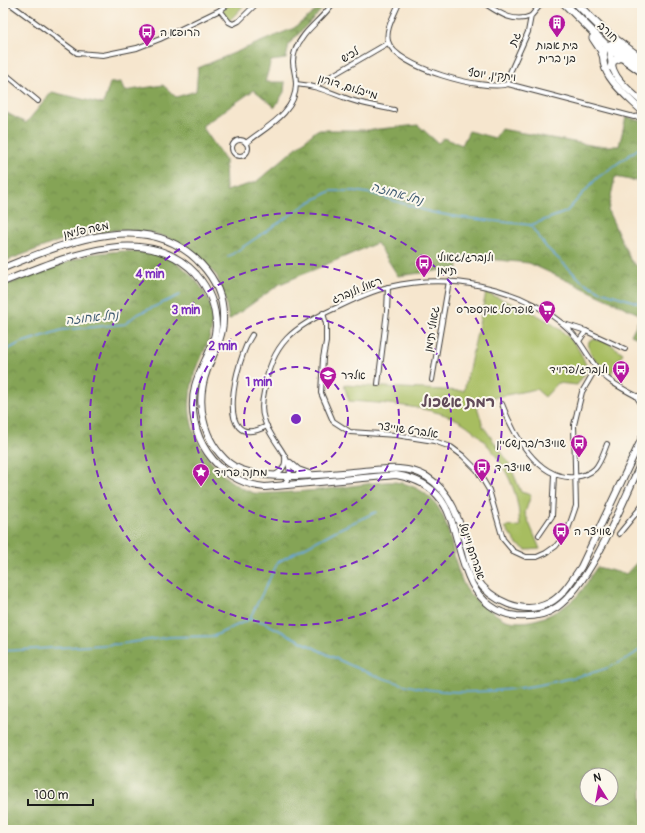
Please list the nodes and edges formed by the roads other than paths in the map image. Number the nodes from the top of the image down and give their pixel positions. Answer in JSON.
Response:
{"nodes":[{"id":1,"x":9,"y":3,"type":"edge"},
{"id":2,"x":230,"y":3,"type":"edge"},
{"id":3,"x":257,"y":3,"type":"edge"},
{"id":4,"x":333,"y":3,"type":"edge"},
{"id":5,"x":399,"y":3,"type":"edge"},
{"id":6,"x":484,"y":3,"type":"edge"},
{"id":7,"x":542,"y":3,"type":"edge"},
{"id":8,"x":564,"y":3,"type":"edge"},
{"id":9,"x":576,"y":3,"type":"edge"},
{"id":10,"x":220,"y":10,"type":"junction"},
{"id":11,"x":531,"y":16,"type":"junction"},
{"id":12,"x":583,"y":23,"type":"junction"},
{"id":13,"x":388,"y":43,"type":"junction"},
{"id":14,"x":610,"y":44,"type":"junction"},
{"id":15,"x":621,"y":57,"type":"junction"},
{"id":16,"x":604,"y":58,"type":"junction"},
{"id":17,"x":642,"y":59,"type":"edge"},
{"id":18,"x":642,"y":65,"type":"edge"},
{"id":19,"x":611,"y":67,"type":"junction"},
{"id":20,"x":3,"y":72,"type":"edge"},
{"id":21,"x":642,"y":72,"type":"edge"},
{"id":22,"x":321,"y":82,"type":"dead end"},
{"id":23,"x":296,"y":84,"type":"junction"},
{"id":24,"x":508,"y":84,"type":"junction"},
{"id":25,"x":38,"y":102,"type":"dead end"},
{"id":26,"x":642,"y":102,"type":"edge"},
{"id":27,"x":394,"y":110,"type":"dead end"},
{"id":28,"x":642,"y":111,"type":"edge"},
{"id":29,"x":642,"y":116,"type":"edge"},
{"id":30,"x":246,"y":142,"type":"dead end"},
{"id":31,"x":3,"y":268,"type":"edge"},
{"id":32,"x":449,"y":281,"type":"junction"},
{"id":33,"x":3,"y":282,"type":"edge"},
{"id":34,"x":388,"y":287,"type":"junction"},
{"id":35,"x":323,"y":313,"type":"junction"},
{"id":36,"x":563,"y":324,"type":"junction"},
{"id":37,"x":586,"y":331,"type":"junction"},
{"id":38,"x":252,"y":335,"type":"dead end"},
{"id":39,"x":579,"y":341,"type":"junction"},
{"id":40,"x":625,"y":349,"type":"dead end"},
{"id":41,"x":596,"y":368,"type":"junction"},
{"id":42,"x":432,"y":380,"type":"dead end"},
{"id":43,"x":378,"y":384,"type":"dead end"},
{"id":44,"x":640,"y":398,"type":"edge"},
{"id":45,"x":642,"y":403,"type":"edge"},
{"id":46,"x":502,"y":404,"type":"dead end"},
{"id":47,"x":267,"y":426,"type":"junction"},
{"id":48,"x":642,"y":438,"type":"edge"},
{"id":49,"x":607,"y":444,"type":"dead end"},
{"id":50,"x":285,"y":456,"type":"junction"},
{"id":51,"x":642,"y":461,"type":"edge"},
{"id":52,"x":290,"y":463,"type":"junction"},
{"id":53,"x":554,"y":474,"type":"junction"},
{"id":54,"x":312,"y":475,"type":"junction"},
{"id":55,"x":274,"y":476,"type":"junction"},
{"id":56,"x":290,"y":476,"type":"junction"},
{"id":57,"x":577,"y":476,"type":"junction"},
{"id":58,"x":280,"y":486,"type":"junction"},
{"id":59,"x":642,"y":506,"type":"edge"},
{"id":60,"x":619,"y":534,"type":"dead end"},
{"id":61,"x":539,"y":535,"type":"dead end"}],
"edges":[{"from":1,"to":10,"type":"street"},
{"from":2,"to":10,"type":"street"},
{"from":3,"to":10,"type":"street"},
{"from":4,"to":23,"type":"street"},
{"from":5,"to":13,"type":"street"},
{"from":6,"to":11,"type":"street"},
{"from":7,"to":11,"type":"street","name":"גת"},
{"from":8,"to":12,"type":"main road","name":"חורב"},
{"from":9,"to":14,"type":"main road","name":"חורב"},
{"from":11,"to":24,"type":"street","name":"גת"},
{"from":12,"to":14,"type":"main road","name":"חורב"},
{"from":12,"to":16,"type":"main road"},
{"from":13,"to":22,"type":"street","name":"לכיש"},
{"from":13,"to":24,"type":"street","name":"ויתקין, יוסף"},
{"from":14,"to":15,"type":"main road","name":"חורב"},
{"from":14,"to":16,"type":"main road"},
{"from":14,"to":17,"type":"main road","name":"חורב"},
{"from":14,"to":18,"type":"main road"},
{"from":14,"to":19,"type":"main road"},
{"from":15,"to":19,"type":"main road"},
{"from":15,"to":21,"type":"main road","name":"חורב"},
{"from":16,"to":28,"type":"main road"},
{"from":19,"to":26,"type":"main road"},
{"from":20,"to":25,"type":"street"},
{"from":23,"to":27,"type":"street","name":"מייבלום, דורון"},
{"from":23,"to":30,"type":"street"},
{"from":24,"to":29,"type":"street","name":"ויתקין, יוסף"},
{"from":31,"to":55,"type":"main road","name":"משה פלימן"},
{"from":32,"to":34,"type":"street","name":"ראול ולנברג"},
{"from":32,"to":36,"type":"street","name":"ראול ולנברג"},
{"from":32,"to":42,"type":"street","name":"גאולי תימן"},
{"from":33,"to":58,"type":"main road","name":"משה פלימן"},
{"from":34,"to":35,"type":"street","name":"ראול ולנברג"},
{"from":34,"to":43,"type":"street"},
{"from":35,"to":47,"type":"street","name":"ראול ולנברג"},
{"from":35,"to":57,"type":"street","name":"אלברט שוייצר"},
{"from":36,"to":37,"type":"street","name":"ראול ולנברג"},
{"from":36,"to":39,"type":"street","name":"ראול ולנברג"},
{"from":37,"to":39,"type":"street"},
{"from":37,"to":40,"type":"street","name":"ראול ולנברג"},
{"from":38,"to":47,"type":"street"},
{"from":39,"to":41,"type":"street","name":"ראול ולנברג"},
{"from":41,"to":44,"type":"street","name":"ראול ולנברג"},
{"from":41,"to":57,"type":"street","name":"אלברט שוייצר"},
{"from":44,"to":45,"type":"main road"},
{"from":46,"to":53,"type":"street"},
{"from":47,"to":50,"type":"street","name":"ראול ולנברג"},
{"from":48,"to":54,"type":"main road","name":"אברהם ויינשל"},
{"from":49,"to":57,"type":"street"},
{"from":50,"to":52,"type":"street","name":"ראול ולנברג"},
{"from":50,"to":55,"type":"street"},
{"from":51,"to":58,"type":"main road","name":"אברהם ויינשל"},
{"from":52,"to":54,"type":"main road"},
{"from":52,"to":56,"type":"street"},
{"from":53,"to":57,"type":"street"},
{"from":53,"to":61,"type":"street"},
{"from":54,"to":56,"type":"main road","name":"אברהם ויינשל"},
{"from":55,"to":56,"type":"main road","name":"משה פלימן"},
{"from":56,"to":58,"type":"street"},
{"from":59,"to":60,"type":"street"}]}
